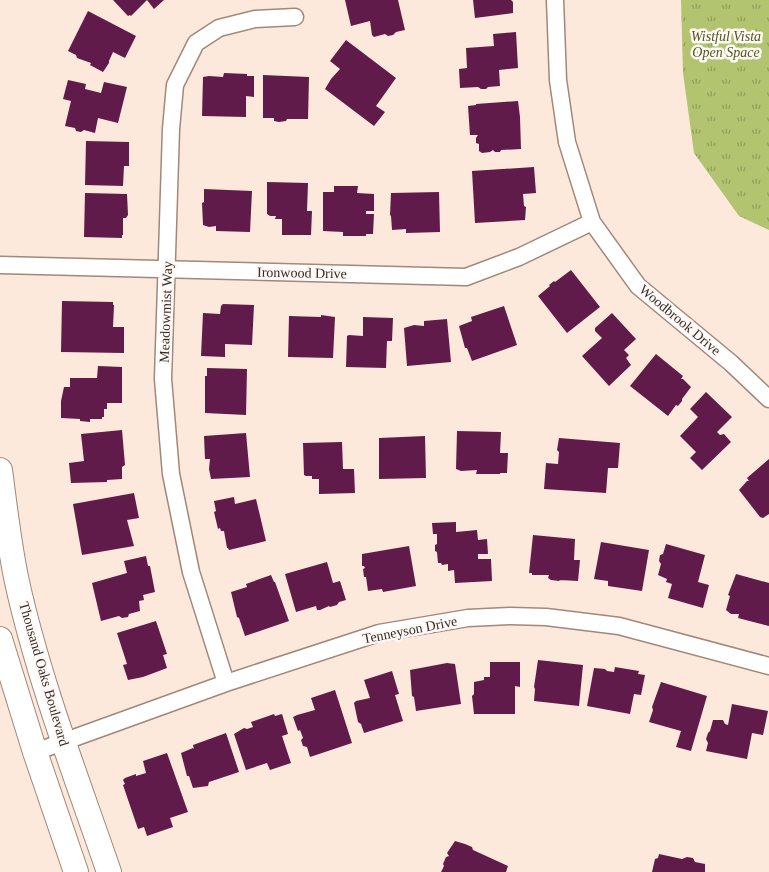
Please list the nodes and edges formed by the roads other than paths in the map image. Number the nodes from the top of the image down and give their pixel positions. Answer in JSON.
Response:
{"nodes":[{"id":1,"x":555,"y":0,"type":"edge"},
{"id":2,"x":295,"y":17,"type":"dead end"},
{"id":3,"x":592,"y":222,"type":"junction"},
{"id":4,"x":0,"y":265,"type":"edge"},
{"id":5,"x":168,"y":270,"type":"junction"},
{"id":6,"x":769,"y":399,"type":"edge"},
{"id":7,"x":0,"y":470,"type":"edge"},
{"id":8,"x":0,"y":639,"type":"edge"},
{"id":9,"x":769,"y":666,"type":"edge"},
{"id":10,"x":226,"y":683,"type":"junction"},
{"id":11,"x":63,"y":742,"type":"junction"},
{"id":12,"x":35,"y":752,"type":"junction"},
{"id":13,"x":76,"y":872,"type":"edge"},
{"id":14,"x":109,"y":872,"type":"edge"}],
"edges":[{"from":1,"to":3,"type":"street","name":"Woodbrook Drive"},
{"from":2,"to":5,"type":"street","name":"Meadowmist Way"},
{"from":3,"to":5,"type":"street","name":"Ironwood Drive"},
{"from":3,"to":6,"type":"street","name":"Woodbrook Drive"},
{"from":4,"to":5,"type":"street","name":"Ironwood Drive"},
{"from":5,"to":10,"type":"street","name":"Meadowmist Way"},
{"from":7,"to":11,"type":"main road","name":"Thousand Oaks Boulevard"},
{"from":8,"to":12,"type":"main road"},
{"from":9,"to":10,"type":"street","name":"Tenneyson Drive"},
{"from":10,"to":11,"type":"street","name":"Tenneyson Drive"},
{"from":11,"to":12,"type":"street","name":"Tenneyson Drive"},
{"from":11,"to":14,"type":"main road","name":"Thousand Oaks Boulevard"},
{"from":12,"to":13,"type":"main road"}]}
